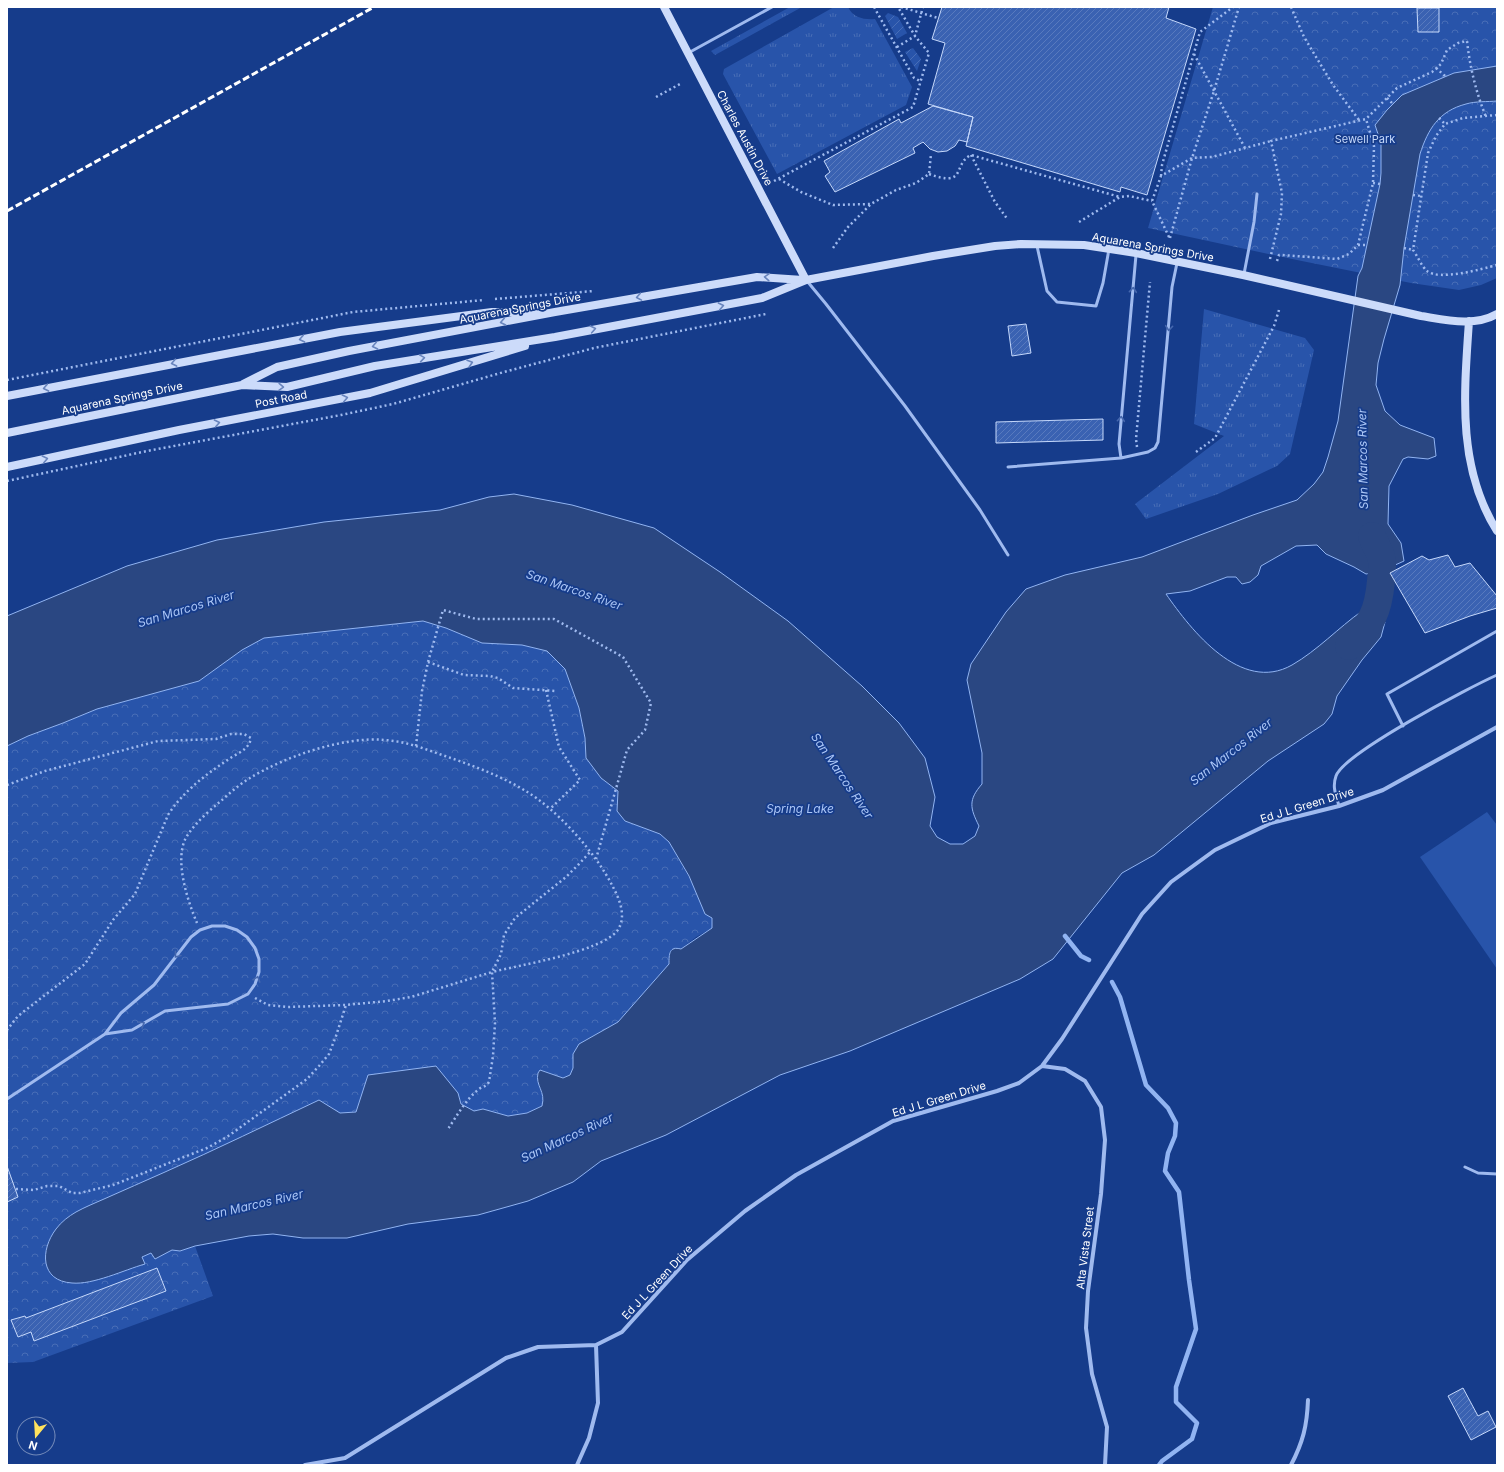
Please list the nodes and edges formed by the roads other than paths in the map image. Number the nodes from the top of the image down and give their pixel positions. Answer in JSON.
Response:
{"nodes":[{"id":1,"x":664,"y":7,"type":"edge"},
{"id":2,"x":772,"y":7,"type":"edge"},
{"id":3,"x":688,"y":53,"type":"junction"},
{"id":4,"x":1257,"y":194,"type":"dead end"},
{"id":5,"x":1037,"y":244,"type":"junction"},
{"id":6,"x":1109,"y":249,"type":"junction"},
{"id":7,"x":1136,"y":253,"type":"junction"},
{"id":8,"x":1177,"y":261,"type":"junction"},
{"id":9,"x":1243,"y":275,"type":"junction"},
{"id":10,"x":806,"y":280,"type":"junction"},
{"id":11,"x":555,"y":312,"type":"junction"},
{"id":12,"x":1497,"y":314,"type":"edge"},
{"id":13,"x":1469,"y":322,"type":"junction"},
{"id":14,"x":555,"y":337,"type":"junction"},
{"id":15,"x":242,"y":385,"type":"junction"},
{"id":16,"x":7,"y":396,"type":"edge"},
{"id":17,"x":7,"y":433,"type":"edge"},
{"id":18,"x":1121,"y":458,"type":"junction"},
{"id":19,"x":7,"y":467,"type":"edge"},
{"id":20,"x":1008,"y":467,"type":"dead end"},
{"id":21,"x":1497,"y":532,"type":"edge"},
{"id":22,"x":1008,"y":555,"type":"dead end"},
{"id":23,"x":1497,"y":631,"type":"edge"},
{"id":24,"x":1497,"y":675,"type":"edge"},
{"id":25,"x":1403,"y":726,"type":"junction"},
{"id":26,"x":1497,"y":727,"type":"edge"},
{"id":27,"x":1339,"y":806,"type":"junction"},
{"id":28,"x":105,"y":1034,"type":"junction"},
{"id":29,"x":1042,"y":1066,"type":"junction"},
{"id":30,"x":7,"y":1099,"type":"edge"},
{"id":31,"x":1465,"y":1167,"type":"dead end"},
{"id":32,"x":1497,"y":1174,"type":"edge"},
{"id":33,"x":596,"y":1345,"type":"junction"},
{"id":34,"x":1308,"y":1400,"type":"dead end"},
{"id":35,"x":305,"y":1465,"type":"edge"},
{"id":36,"x":577,"y":1465,"type":"edge"},
{"id":37,"x":1105,"y":1465,"type":"edge"},
{"id":38,"x":1290,"y":1465,"type":"edge"}],
"edges":[{"from":1,"to":3,"type":"main road","name":"Charles Austin Drive"},
{"from":2,"to":3,"type":"lane"},
{"from":3,"to":10,"type":"main road","name":"Charles Austin Drive"},
{"from":4,"to":9,"type":"lane"},
{"from":5,"to":6,"type":"main road","name":"Aquarena Springs Drive"},
{"from":5,"to":6,"type":"lane"},
{"from":5,"to":10,"type":"main road","name":"Aquarena Springs Drive"},
{"from":6,"to":7,"type":"main road","name":"Aquarena Springs Drive"},
{"from":7,"to":8,"type":"main road","name":"Aquarena Springs Drive"},
{"from":18,"to":7,"type":"lane","one_way":true},
{"from":8,"to":9,"type":"main road","name":"Aquarena Springs Drive"},
{"from":8,"to":18,"type":"lane","one_way":true},
{"from":9,"to":13,"type":"main road","name":"Aquarena Springs Drive"},
{"from":10,"to":11,"type":"main road","name":"Aquarena Springs Drive","one_way":true},
{"from":14,"to":10,"type":"main road","name":"Aquarena Springs Drive","one_way":true},
{"from":10,"to":22,"type":"lane"},
{"from":11,"to":15,"type":"main road","name":"Aquarena Springs Drive","one_way":true},
{"from":11,"to":16,"type":"main road","one_way":true},
{"from":12,"to":13,"type":"main road","name":"Aquarena Springs Drive"},
{"from":13,"to":21,"type":"main road"},
{"from":15,"to":14,"type":"main road","name":"Aquarena Springs Drive","one_way":true},
{"from":19,"to":14,"type":"main road","name":"Post Road","one_way":true},
{"from":15,"to":17,"type":"main road","name":"Aquarena Springs Drive"},
{"from":18,"to":20,"type":"lane"},
{"from":23,"to":25,"type":"lane"},
{"from":24,"to":25,"type":"lane"},
{"from":25,"to":27,"type":"lane"},
{"from":26,"to":27,"type":"street","name":"Ed J L Green Drive"},
{"from":27,"to":29,"type":"street","name":"Ed J L Green Drive"},
{"from":28,"to":28,"type":"lane","one_way":true},
{"from":28,"to":30,"type":"lane"},
{"from":29,"to":33,"type":"street","name":"Ed J L Green Drive"},
{"from":29,"to":37,"type":"street","name":"Alta Vista Street"},
{"from":31,"to":32,"type":"lane"},
{"from":33,"to":35,"type":"street","name":"Ed J L Green Drive"},
{"from":33,"to":36,"type":"street"},
{"from":34,"to":38,"type":"street"}]}
